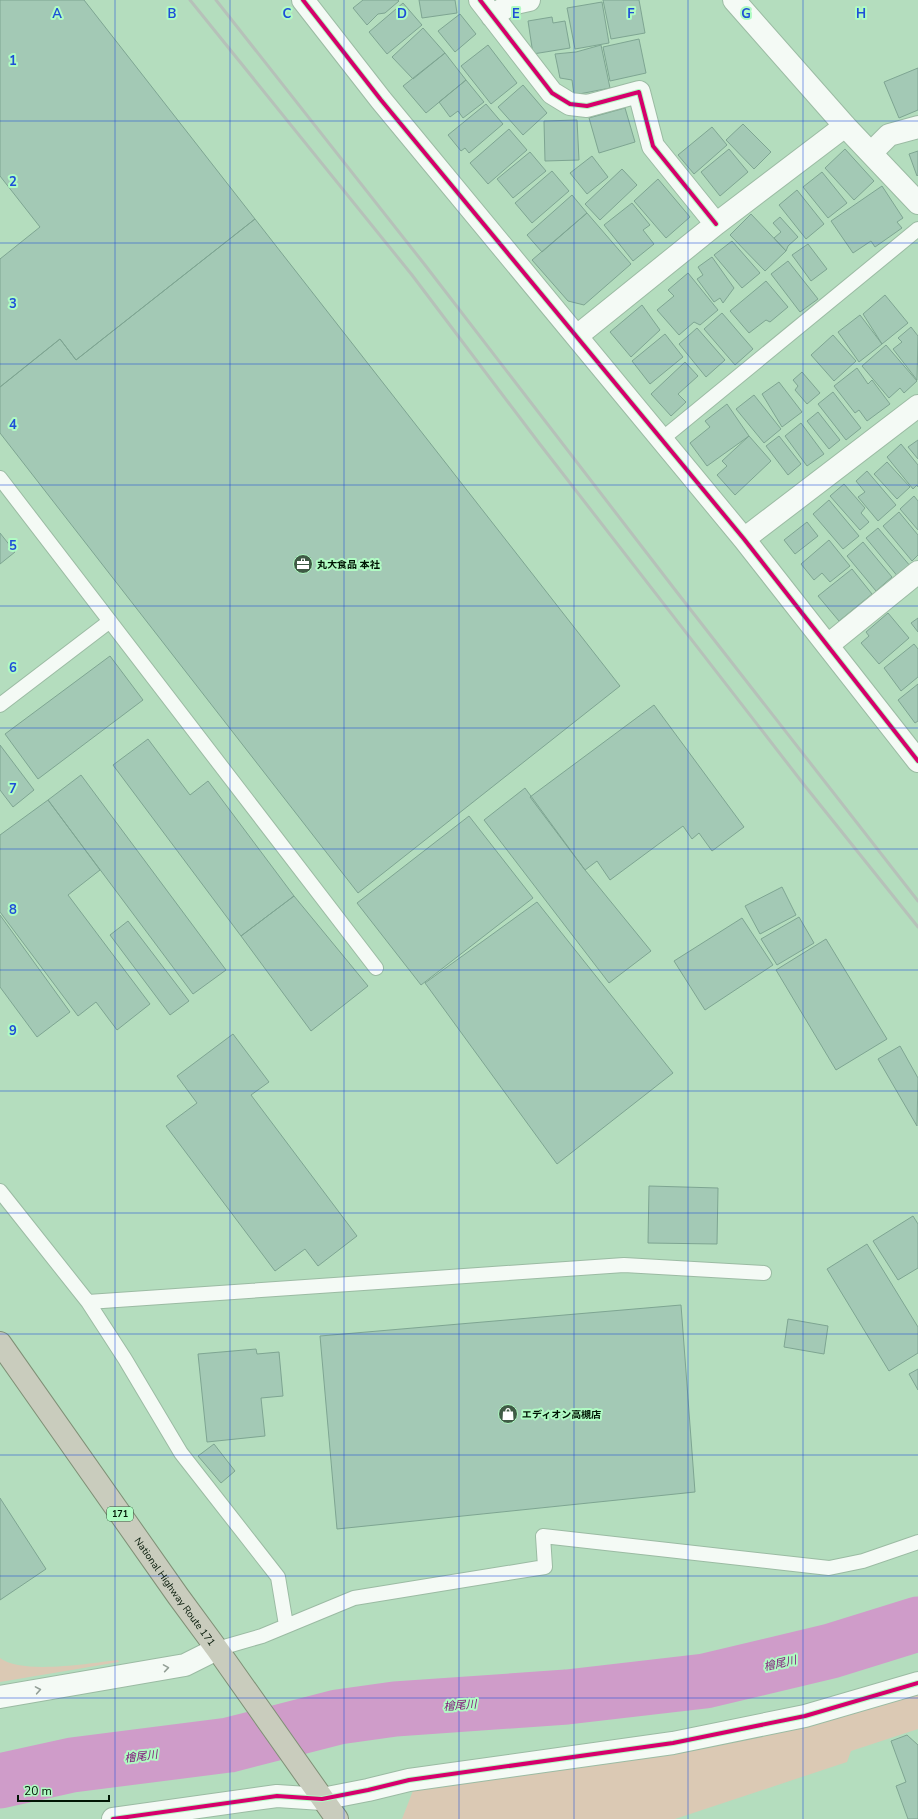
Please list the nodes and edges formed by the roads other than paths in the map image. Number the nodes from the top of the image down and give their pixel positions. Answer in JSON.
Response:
{"nodes":[{"id":1,"x":303,"y":0,"type":"edge"},
{"id":2,"x":529,"y":0,"type":"edge"},
{"id":3,"x":734,"y":0,"type":"edge"},
{"id":4,"x":486,"y":8,"type":"edge"},
{"id":5,"x":845,"y":126,"type":"junction"},
{"id":6,"x":918,"y":127,"type":"edge"},
{"id":7,"x":870,"y":153,"type":"junction"},
{"id":8,"x":918,"y":203,"type":"edge"},
{"id":9,"x":716,"y":224,"type":"junction"},
{"id":10,"x":918,"y":229,"type":"edge"},
{"id":11,"x":578,"y":336,"type":"junction"},
{"id":12,"x":918,"y":406,"type":"edge"},
{"id":13,"x":662,"y":439,"type":"junction"},
{"id":14,"x":0,"y":478,"type":"edge"},
{"id":15,"x":744,"y":539,"type":"junction"},
{"id":16,"x":918,"y":572,"type":"edge"},
{"id":17,"x":110,"y":621,"type":"junction"},
{"id":18,"x":828,"y":646,"type":"junction"},
{"id":19,"x":0,"y":705,"type":"edge"},
{"id":20,"x":917,"y":758,"type":"edge"},
{"id":21,"x":376,"y":968,"type":"dead end"},
{"id":22,"x":0,"y":1192,"type":"edge"},
{"id":23,"x":764,"y":1273,"type":"dead end"},
{"id":24,"x":88,"y":1302,"type":"junction"},
{"id":25,"x":0,"y":1343,"type":"edge"},
{"id":26,"x":918,"y":1542,"type":"edge"},
{"id":27,"x":286,"y":1625,"type":"junction"},
{"id":28,"x":217,"y":1649,"type":"junction"},
{"id":29,"x":918,"y":1683,"type":"edge"},
{"id":30,"x":0,"y":1697,"type":"edge"},
{"id":31,"x":317,"y":1790,"type":"junction"},
{"id":32,"x":113,"y":1819,"type":"edge"},
{"id":33,"x":338,"y":1819,"type":"edge"}],
"edges":[{"from":1,"to":11,"type":"street"},
{"from":2,"to":4,"type":"street"},
{"from":3,"to":5,"type":"street"},
{"from":4,"to":9,"type":"street"},
{"from":5,"to":7,"type":"street"},
{"from":5,"to":9,"type":"street"},
{"from":6,"to":7,"type":"street"},
{"from":7,"to":8,"type":"street"},
{"from":9,"to":11,"type":"street"},
{"from":10,"to":13,"type":"lane"},
{"from":11,"to":13,"type":"street"},
{"from":12,"to":15,"type":"street"},
{"from":13,"to":15,"type":"street"},
{"from":14,"to":17,"type":"lane"},
{"from":15,"to":18,"type":"street"},
{"from":16,"to":18,"type":"street"},
{"from":17,"to":19,"type":"lane"},
{"from":17,"to":21,"type":"lane"},
{"from":18,"to":20,"type":"street"},
{"from":22,"to":24,"type":"lane"},
{"from":23,"to":24,"type":"lane"},
{"from":24,"to":27,"type":"lane"},
{"from":25,"to":28,"type":"highway","name":"National Highway Route 171","number":"171"},
{"from":26,"to":27,"type":"lane"},
{"from":27,"to":28,"type":"lane"},
{"from":30,"to":28,"type":"street","one_way":true},
{"from":28,"to":31,"type":"highway","name":"National Highway Route 171","number":"171"},
{"from":29,"to":31,"type":"street"},
{"from":31,"to":32,"type":"street"},
{"from":31,"to":33,"type":"highway","name":"National Highway Route 171","number":"171"}]}
